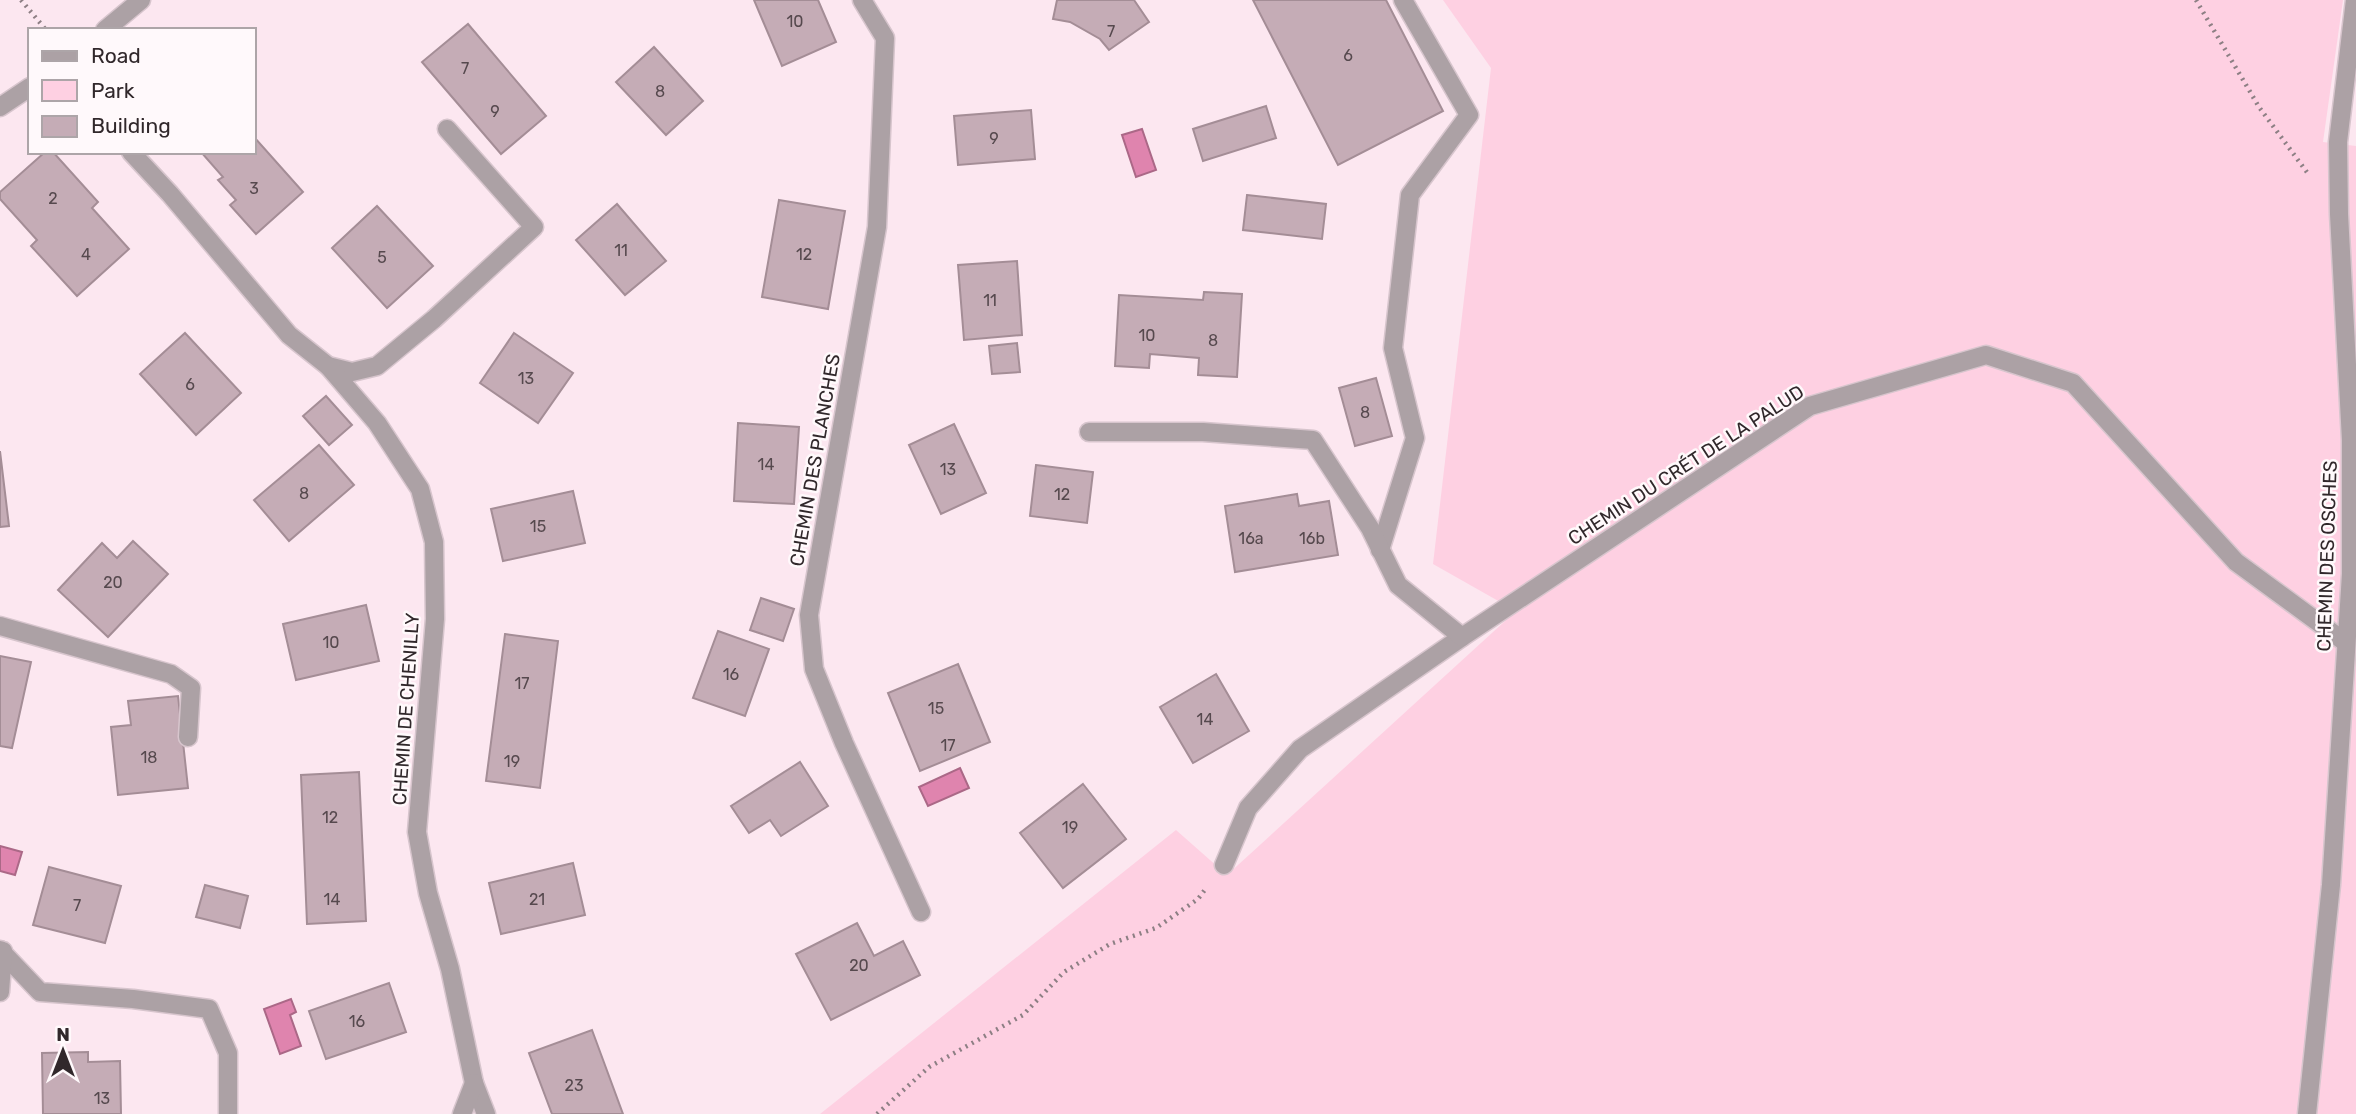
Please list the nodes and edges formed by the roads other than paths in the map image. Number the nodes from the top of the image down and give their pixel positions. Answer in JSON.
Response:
{"nodes":[{"id":1,"x":141,"y":0,"type":"edge"},
{"id":2,"x":862,"y":0,"type":"edge"},
{"id":3,"x":1403,"y":0,"type":"edge"},
{"id":4,"x":2355,"y":0,"type":"edge"},
{"id":5,"x":107,"y":28,"type":"edge"},
{"id":6,"x":28,"y":89,"type":"edge"},
{"id":7,"x":0,"y":107,"type":"edge"},
{"id":8,"x":447,"y":129,"type":"dead end"},
{"id":9,"x":133,"y":154,"type":"edge"},
{"id":10,"x":328,"y":366,"type":"junction"},
{"id":11,"x":1088,"y":432,"type":"dead end"},
{"id":12,"x":2354,"y":439,"type":"edge"},
{"id":13,"x":1380,"y":550,"type":"junction"},
{"id":14,"x":0,"y":626,"type":"edge"},
{"id":15,"x":1462,"y":636,"type":"junction"},
{"id":16,"x":2345,"y":642,"type":"junction"},
{"id":17,"x":188,"y":737,"type":"dead end"},
{"id":18,"x":1224,"y":865,"type":"road end"},
{"id":19,"x":921,"y":912,"type":"dead end"},
{"id":20,"x":1,"y":950,"type":"edge"},
{"id":21,"x":0,"y":992,"type":"edge"},
{"id":22,"x":474,"y":1083,"type":"junction"},
{"id":23,"x":228,"y":1114,"type":"edge"},
{"id":24,"x":462,"y":1114,"type":"edge"},
{"id":25,"x":486,"y":1114,"type":"edge"},
{"id":26,"x":2307,"y":1114,"type":"edge"}],
"edges":[{"from":1,"to":5,"type":"street"},
{"from":2,"to":19,"type":"street","name":"CHEMIN DES PLANCHES"},
{"from":3,"to":13,"type":"street"},
{"from":4,"to":12,"type":"street","name":"CHEMIN DES OSCHES"},
{"from":6,"to":7,"type":"street"},
{"from":8,"to":10,"type":"street"},
{"from":9,"to":10,"type":"street","name":"CHEMIN DE CHENILLY"},
{"from":10,"to":22,"type":"street","name":"CHEMIN DE CHENILLY"},
{"from":11,"to":13,"type":"street"},
{"from":12,"to":16,"type":"street","name":"CHEMIN DES OSCHES"},
{"from":13,"to":15,"type":"street"},
{"from":14,"to":17,"type":"street"},
{"from":15,"to":16,"type":"street","name":"CHEMIN DU CRÉT DE LA PALUD"},
{"from":15,"to":18,"type":"street","name":"CHEMIN DU CRÉT DE LA PALUD"},
{"from":16,"to":26,"type":"street","name":"CHEMIN DES OSCHES"},
{"from":20,"to":21,"type":"street"},
{"from":20,"to":23,"type":"street"},
{"from":22,"to":24,"type":"street"},
{"from":22,"to":25,"type":"street","name":"CHEMIN DE CHENILLY"}]}
